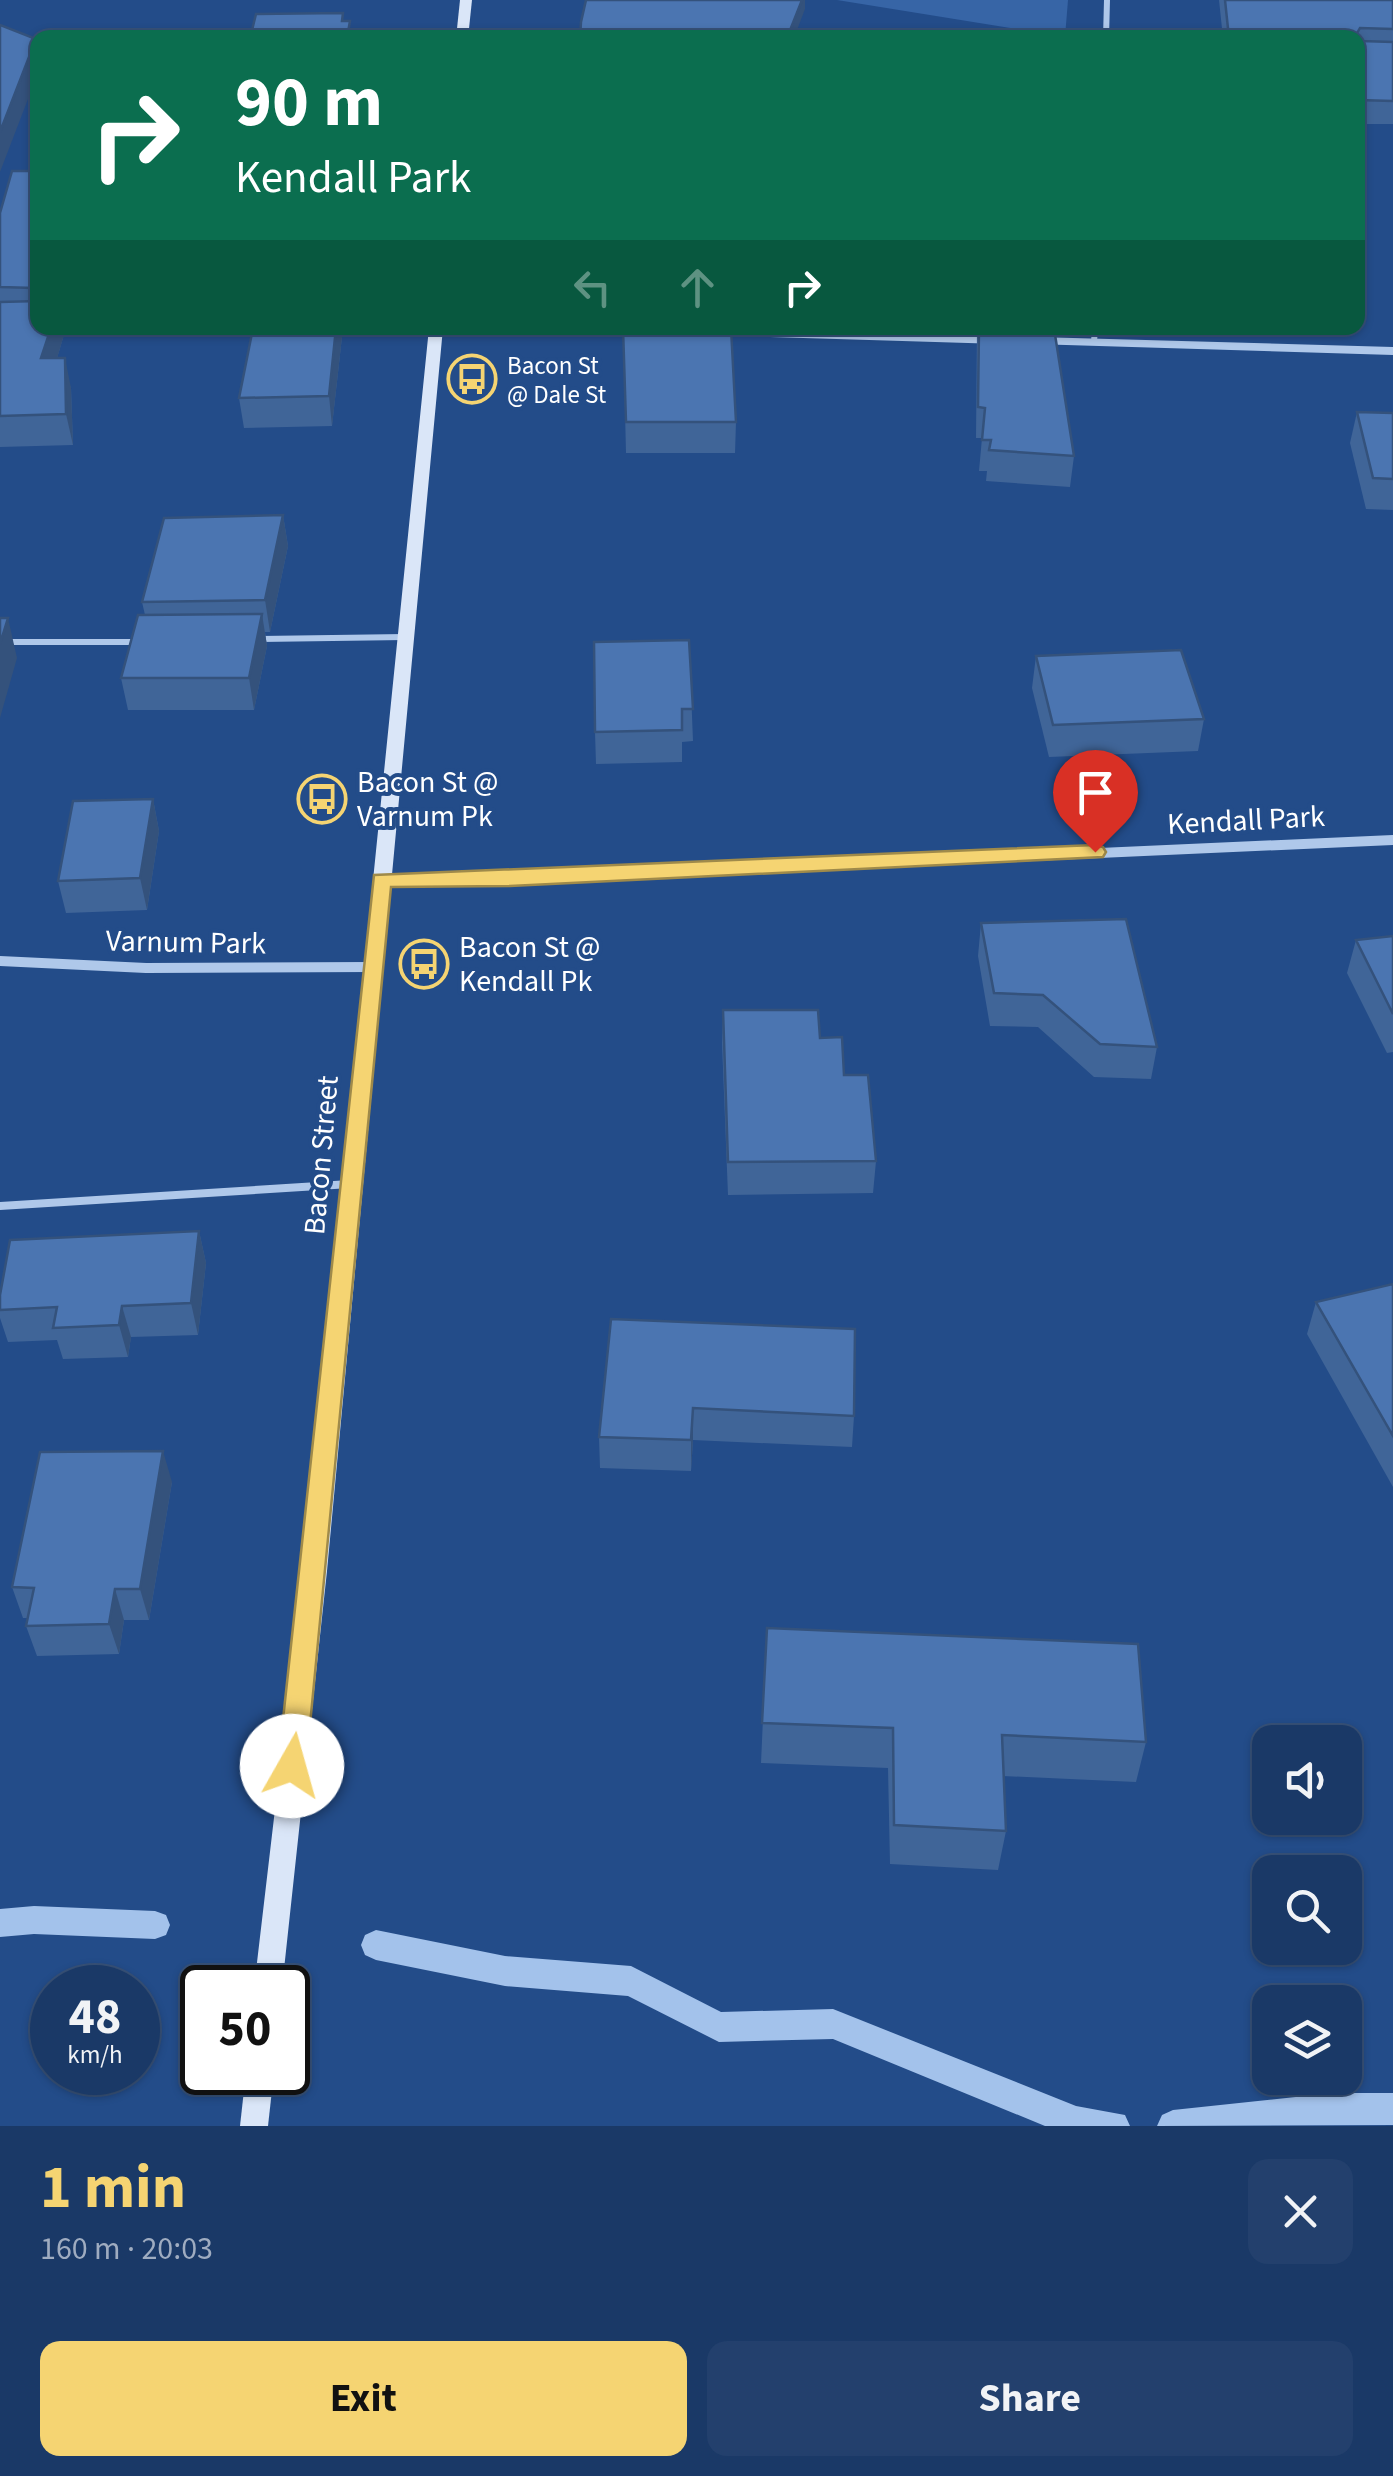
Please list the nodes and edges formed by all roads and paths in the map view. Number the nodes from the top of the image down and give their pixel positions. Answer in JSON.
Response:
{"nodes":[{"id":1,"x":466,"y":0,"type":"edge"},
{"id":2,"x":1108,"y":0,"type":"edge"},
{"id":3,"x":463,"y":30,"type":"edge"},
{"id":4,"x":1106,"y":30,"type":"edge"},
{"id":5,"x":435,"y":335,"type":"edge"},
{"id":6,"x":1095,"y":335,"type":"edge"},
{"id":7,"x":1393,"y":351,"type":"edge"},
{"id":8,"x":406,"y":636,"type":"junction"},
{"id":9,"x":248,"y":640,"type":"edge"},
{"id":10,"x":0,"y":642,"type":"edge"},
{"id":11,"x":149,"y":642,"type":"edge"},
{"id":12,"x":1393,"y":840,"type":"edge"},
{"id":13,"x":381,"y":880,"type":"junction"},
{"id":14,"x":0,"y":962,"type":"edge"},
{"id":15,"x":372,"y":967,"type":"junction"},
{"id":16,"x":350,"y":1184,"type":"junction"},
{"id":17,"x":0,"y":1206,"type":"edge"},
{"id":18,"x":271,"y":1965,"type":"edge"},
{"id":19,"x":257,"y":2095,"type":"edge"},
{"id":20,"x":254,"y":2126,"type":"edge"}],
"edges":[{"from":1,"to":3,"type":"main road"},
{"from":2,"to":4,"type":"street"},
{"from":5,"to":8,"type":"main road","name":"Bacon Street"},
{"from":6,"to":7,"type":"street"},
{"from":8,"to":9,"type":"lane"},
{"from":8,"to":13,"type":"main road","name":"Bacon Street"},
{"from":10,"to":11,"type":"lane"},
{"from":12,"to":13,"type":"street","name":"Kendall Park"},
{"from":13,"to":15,"type":"main road","name":"Bacon Street"},
{"from":14,"to":15,"type":"street","name":"Varnum Park"},
{"from":15,"to":16,"type":"main road","name":"Bacon Street"},
{"from":16,"to":17,"type":"lane"},
{"from":16,"to":18,"type":"main road","name":"Bacon Street"},
{"from":19,"to":20,"type":"main road"}]}
